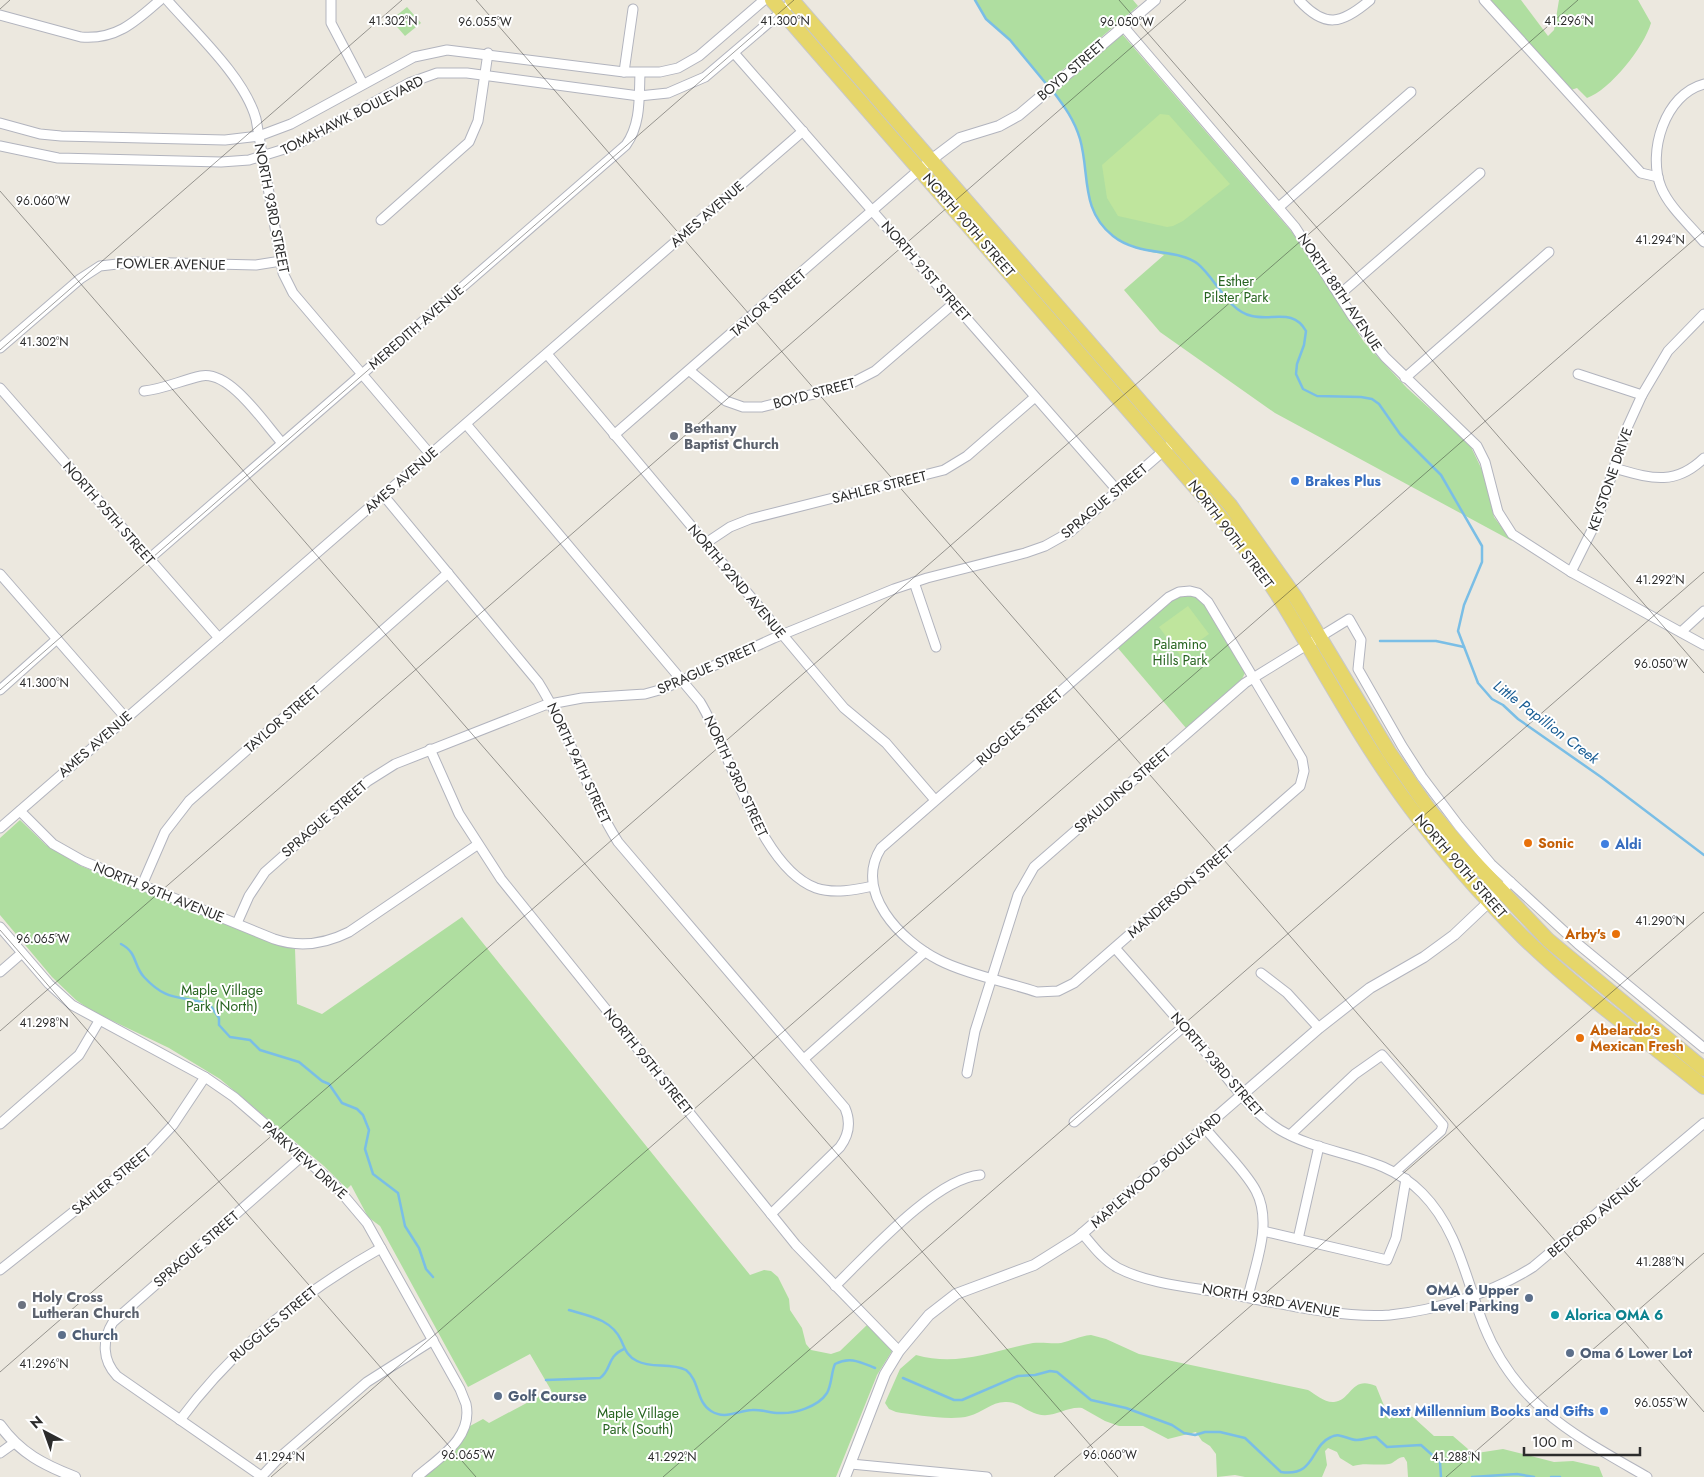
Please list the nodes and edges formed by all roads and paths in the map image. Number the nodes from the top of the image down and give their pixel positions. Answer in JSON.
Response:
{"nodes":[{"id":1,"x":160,"y":0,"type":"edge"},
{"id":2,"x":167,"y":0,"type":"edge"},
{"id":3,"x":331,"y":0,"type":"edge"},
{"id":4,"x":764,"y":0,"type":"edge"},
{"id":5,"x":772,"y":0,"type":"edge"},
{"id":6,"x":1155,"y":0,"type":"edge"},
{"id":7,"x":1299,"y":0,"type":"edge"},
{"id":8,"x":1370,"y":0,"type":"edge"},
{"id":9,"x":1484,"y":0,"type":"edge"},
{"id":10,"x":793,"y":1,"type":"edge"},
{"id":11,"x":633,"y":8,"type":"dead end"},
{"id":12,"x":782,"y":12,"type":"junction"},
{"id":13,"x":0,"y":15,"type":"edge"},
{"id":14,"x":1122,"y":26,"type":"junction"},
{"id":15,"x":488,"y":53,"type":"junction"},
{"id":16,"x":734,"y":53,"type":"junction"},
{"id":17,"x":624,"y":72,"type":"junction"},
{"id":18,"x":640,"y":74,"type":"junction"},
{"id":19,"x":484,"y":75,"type":"junction"},
{"id":20,"x":362,"y":84,"type":"junction"},
{"id":21,"x":1704,"y":84,"type":"edge"},
{"id":22,"x":1411,"y":92,"type":"dead end"},
{"id":23,"x":639,"y":96,"type":"junction"},
{"id":24,"x":0,"y":124,"type":"edge"},
{"id":25,"x":803,"y":131,"type":"junction"},
{"id":26,"x":258,"y":136,"type":"junction"},
{"id":27,"x":0,"y":146,"type":"edge"},
{"id":28,"x":262,"y":158,"type":"junction"},
{"id":29,"x":925,"y":164,"type":"junction"},
{"id":30,"x":1480,"y":173,"type":"dead end"},
{"id":31,"x":1658,"y":177,"type":"junction"},
{"id":32,"x":1279,"y":207,"type":"junction"},
{"id":33,"x":873,"y":210,"type":"junction"},
{"id":34,"x":381,"y":220,"type":"dead end"},
{"id":35,"x":1704,"y":242,"type":"edge"},
{"id":36,"x":1549,"y":252,"type":"dead end"},
{"id":37,"x":281,"y":261,"type":"junction"},
{"id":38,"x":1339,"y":295,"type":"junction"},
{"id":39,"x":953,"y":304,"type":"junction"},
{"id":40,"x":1704,"y":314,"type":"edge"},
{"id":41,"x":0,"y":348,"type":"edge"},
{"id":42,"x":547,"y":354,"type":"junction"},
{"id":43,"x":690,"y":371,"type":"junction"},
{"id":44,"x":362,"y":374,"type":"junction"},
{"id":45,"x":1578,"y":374,"type":"dead end"},
{"id":46,"x":1405,"y":378,"type":"junction"},
{"id":47,"x":0,"y":388,"type":"edge"},
{"id":48,"x":144,"y":391,"type":"dead end"},
{"id":49,"x":1642,"y":395,"type":"junction"},
{"id":50,"x":1035,"y":397,"type":"junction"},
{"id":51,"x":466,"y":424,"type":"junction"},
{"id":52,"x":614,"y":435,"type":"junction"},
{"id":53,"x":1175,"y":441,"type":"junction"},
{"id":54,"x":282,"y":443,"type":"junction"},
{"id":55,"x":1164,"y":450,"type":"junction"},
{"id":56,"x":430,"y":454,"type":"junction"},
{"id":57,"x":1704,"y":458,"type":"edge"},
{"id":58,"x":1614,"y":468,"type":"junction"},
{"id":59,"x":1117,"y":490,"type":"junction"},
{"id":60,"x":384,"y":496,"type":"junction"},
{"id":61,"x":706,"y":543,"type":"junction"},
{"id":62,"x":149,"y":558,"type":"junction"},
{"id":63,"x":1571,"y":572,"type":"junction"},
{"id":64,"x":448,"y":573,"type":"junction"},
{"id":65,"x":0,"y":574,"type":"edge"},
{"id":66,"x":914,"y":582,"type":"junction"},
{"id":67,"x":1704,"y":611,"type":"edge"},
{"id":68,"x":1681,"y":632,"type":"junction"},
{"id":69,"x":782,"y":635,"type":"junction"},
{"id":70,"x":1319,"y":636,"type":"junction"},
{"id":71,"x":219,"y":638,"type":"junction"},
{"id":72,"x":57,"y":639,"type":"junction"},
{"id":73,"x":1307,"y":644,"type":"junction"},
{"id":74,"x":1704,"y":645,"type":"edge"},
{"id":75,"x":936,"y":647,"type":"dead end"},
{"id":76,"x":1254,"y":677,"type":"junction"},
{"id":77,"x":683,"y":681,"type":"junction"},
{"id":78,"x":0,"y":690,"type":"edge"},
{"id":79,"x":552,"y":704,"type":"junction"},
{"id":80,"x":125,"y":717,"type":"junction"},
{"id":81,"x":430,"y":749,"type":"junction"},
{"id":82,"x":935,"y":800,"type":"junction"},
{"id":83,"x":20,"y":811,"type":"junction"},
{"id":84,"x":0,"y":828,"type":"edge"},
{"id":85,"x":477,"y":845,"type":"junction"},
{"id":86,"x":142,"y":885,"type":"junction"},
{"id":87,"x":873,"y":886,"type":"junction"},
{"id":88,"x":1505,"y":887,"type":"junction"},
{"id":89,"x":1489,"y":902,"type":"junction"},
{"id":90,"x":237,"y":924,"type":"junction"},
{"id":91,"x":0,"y":927,"type":"edge"},
{"id":92,"x":1115,"y":948,"type":"junction"},
{"id":93,"x":926,"y":952,"type":"junction"},
{"id":94,"x":22,"y":953,"type":"junction"},
{"id":95,"x":0,"y":972,"type":"edge"},
{"id":96,"x":1261,"y":973,"type":"dead end"},
{"id":97,"x":992,"y":978,"type":"junction"},
{"id":98,"x":99,"y":1022,"type":"junction"},
{"id":99,"x":1183,"y":1028,"type":"junction"},
{"id":100,"x":1319,"y":1028,"type":"junction"},
{"id":101,"x":1704,"y":1048,"type":"edge"},
{"id":102,"x":805,"y":1058,"type":"junction"},
{"id":103,"x":1704,"y":1068,"type":"edge"},
{"id":104,"x":967,"y":1073,"type":"dead end"},
{"id":105,"x":205,"y":1077,"type":"junction"},
{"id":106,"x":1704,"y":1087,"type":"edge"},
{"id":107,"x":1242,"y":1095,"type":"junction"},
{"id":108,"x":1074,"y":1122,"type":"dead end"},
{"id":109,"x":1704,"y":1123,"type":"edge"},
{"id":110,"x":0,"y":1124,"type":"edge"},
{"id":111,"x":1205,"y":1128,"type":"junction"},
{"id":112,"x":1290,"y":1135,"type":"junction"},
{"id":113,"x":1319,"y":1146,"type":"junction"},
{"id":114,"x":302,"y":1156,"type":"junction"},
{"id":115,"x":1395,"y":1172,"type":"junction"},
{"id":116,"x":980,"y":1175,"type":"dead end"},
{"id":117,"x":1406,"y":1179,"type":"junction"},
{"id":118,"x":771,"y":1214,"type":"junction"},
{"id":119,"x":1263,"y":1231,"type":"junction"},
{"id":120,"x":1082,"y":1233,"type":"junction"},
{"id":121,"x":1298,"y":1239,"type":"junction"},
{"id":122,"x":382,"y":1248,"type":"junction"},
{"id":123,"x":0,"y":1270,"type":"edge"},
{"id":124,"x":835,"y":1286,"type":"junction"},
{"id":125,"x":1473,"y":1295,"type":"junction"},
{"id":126,"x":1248,"y":1297,"type":"junction"},
{"id":127,"x":433,"y":1340,"type":"junction"},
{"id":128,"x":899,"y":1350,"type":"junction"},
{"id":129,"x":180,"y":1420,"type":"junction"},
{"id":130,"x":0,"y":1425,"type":"edge"},
{"id":131,"x":14,"y":1443,"type":"junction"},
{"id":132,"x":0,"y":1453,"type":"edge"},
{"id":133,"x":851,"y":1464,"type":"junction"},
{"id":134,"x":75,"y":1477,"type":"edge"},
{"id":135,"x":261,"y":1477,"type":"edge"},
{"id":136,"x":418,"y":1477,"type":"edge"},
{"id":137,"x":845,"y":1477,"type":"edge"},
{"id":138,"x":987,"y":1477,"type":"edge"},
{"id":139,"x":1647,"y":1477,"type":"edge"}],
"edges":[{"from":1,"to":13,"type":"street"},
{"from":2,"to":26,"type":"street","name":"NORTH 93RD STREET"},
{"from":3,"to":20,"type":"street"},
{"from":4,"to":18,"type":"street","name":"TOMAHAWK BOULEVARD"},
{"from":5,"to":12,"type":"main road","name":"NORTH 90TH STREET"},
{"from":6,"to":14,"type":"street","name":"BOYD STREET"},
{"from":7,"to":8,"type":"street"},
{"from":9,"to":31,"type":"street"},
{"from":10,"to":12,"type":"street","name":"TOMAHAWK BOULEVARD"},
{"from":10,"to":29,"type":"main road","name":"NORTH 90TH STREET"},
{"from":11,"to":17,"type":"street"},
{"from":12,"to":16,"type":"street","name":"TOMAHAWK BOULEVARD"},
{"from":12,"to":29,"type":"main road","name":"NORTH 90TH STREET"},
{"from":14,"to":29,"type":"street","name":"BOYD STREET"},
{"from":14,"to":32,"type":"street","name":"NORTH 88TH AVENUE"},
{"from":15,"to":17,"type":"street","name":"TOMAHAWK BOULEVARD"},
{"from":15,"to":19,"type":"street"},
{"from":15,"to":20,"type":"street","name":"TOMAHAWK BOULEVARD"},
{"from":16,"to":23,"type":"street","name":"TOMAHAWK BOULEVARD"},
{"from":16,"to":25,"type":"street","name":"NORTH 91ST STREET"},
{"from":17,"to":18,"type":"street","name":"TOMAHAWK BOULEVARD"},
{"from":18,"to":23,"type":"street","name":"MEREDITH AVENUE"},
{"from":19,"to":23,"type":"street","name":"TOMAHAWK BOULEVARD"},
{"from":19,"to":28,"type":"street","name":"TOMAHAWK BOULEVARD"},
{"from":19,"to":34,"type":"street"},
{"from":20,"to":26,"type":"street","name":"TOMAHAWK BOULEVARD"},
{"from":21,"to":31,"type":"street"},
{"from":22,"to":32,"type":"street"},
{"from":23,"to":44,"type":"street","name":"MEREDITH AVENUE"},
{"from":24,"to":26,"type":"street","name":"TOMAHAWK BOULEVARD"},
{"from":25,"to":33,"type":"street","name":"NORTH 91ST STREET"},
{"from":25,"to":42,"type":"street","name":"AMES AVENUE"},
{"from":26,"to":28,"type":"street","name":"NORTH 93RD STREET"},
{"from":27,"to":28,"type":"street","name":"TOMAHAWK BOULEVARD"},
{"from":28,"to":37,"type":"street","name":"NORTH 93RD STREET"},
{"from":29,"to":33,"type":"street","name":"TAYLOR STREET"},
{"from":29,"to":53,"type":"main road","name":"NORTH 90TH STREET"},
{"from":29,"to":55,"type":"main road","name":"NORTH 90TH STREET"},
{"from":30,"to":38,"type":"street"},
{"from":31,"to":35,"type":"street"},
{"from":32,"to":38,"type":"street","name":"NORTH 88TH AVENUE"},
{"from":33,"to":39,"type":"street","name":"NORTH 91ST STREET"},
{"from":33,"to":43,"type":"street","name":"TAYLOR STREET"},
{"from":36,"to":46,"type":"street"},
{"from":37,"to":41,"type":"street","name":"FOWLER AVENUE"},
{"from":37,"to":44,"type":"street","name":"NORTH 93RD STREET"},
{"from":38,"to":46,"type":"street","name":"NORTH 88TH AVENUE"},
{"from":39,"to":43,"type":"street","name":"BOYD STREET"},
{"from":39,"to":50,"type":"street","name":"NORTH 91ST STREET"},
{"from":40,"to":49,"type":"street","name":"KEYSTONE DRIVE"},
{"from":42,"to":51,"type":"street","name":"AMES AVENUE"},
{"from":42,"to":52,"type":"street","name":"NORTH 92ND AVENUE"},
{"from":43,"to":52,"type":"street","name":"TAYLOR STREET"},
{"from":44,"to":54,"type":"street","name":"MEREDITH AVENUE"},
{"from":44,"to":56,"type":"street","name":"NORTH 93RD STREET"},
{"from":45,"to":49,"type":"street"},
{"from":46,"to":63,"type":"street","name":"NORTH 88TH AVENUE"},
{"from":47,"to":62,"type":"street","name":"NORTH 95TH STREET"},
{"from":48,"to":54,"type":"street"},
{"from":49,"to":58,"type":"street","name":"KEYSTONE DRIVE"},
{"from":50,"to":59,"type":"street","name":"NORTH 91ST STREET"},
{"from":50,"to":61,"type":"street","name":"SAHLER STREET"},
{"from":51,"to":56,"type":"street","name":"AMES AVENUE"},
{"from":51,"to":77,"type":"street","name":"NORTH 93RD STREET"},
{"from":52,"to":61,"type":"street","name":"NORTH 92ND AVENUE"},
{"from":53,"to":55,"type":"street","name":"SPRAGUE STREET"},
{"from":53,"to":70,"type":"main road","name":"NORTH 90TH STREET"},
{"from":54,"to":62,"type":"street","name":"MEREDITH AVENUE"},
{"from":55,"to":59,"type":"street","name":"SPRAGUE STREET"},
{"from":55,"to":73,"type":"main road","name":"NORTH 90TH STREET"},
{"from":56,"to":60,"type":"street","name":"AMES AVENUE"},
{"from":57,"to":58,"type":"street"},
{"from":58,"to":63,"type":"street","name":"KEYSTONE DRIVE"},
{"from":59,"to":66,"type":"street","name":"SPRAGUE STREET"},
{"from":60,"to":64,"type":"street","name":"NORTH 94TH STREET"},
{"from":60,"to":71,"type":"street","name":"AMES AVENUE"},
{"from":61,"to":69,"type":"street","name":"NORTH 92ND AVENUE"},
{"from":62,"to":71,"type":"street","name":"NORTH 95TH STREET"},
{"from":63,"to":68,"type":"street"},
{"from":64,"to":79,"type":"street","name":"NORTH 94TH STREET"},
{"from":64,"to":86,"type":"street","name":"TAYLOR STREET"},
{"from":65,"to":72,"type":"street"},
{"from":66,"to":69,"type":"street","name":"SPRAGUE STREET"},
{"from":66,"to":75,"type":"street"},
{"from":67,"to":68,"type":"street"},
{"from":68,"to":74,"type":"street"},
{"from":69,"to":77,"type":"street","name":"SPRAGUE STREET"},
{"from":69,"to":82,"type":"street","name":"NORTH 92ND AVENUE"},
{"from":70,"to":73,"type":"street","name":"SPAULDING STREET"},
{"from":70,"to":88,"type":"main road","name":"NORTH 90TH STREET"},
{"from":70,"to":88,"type":"street","name":"SPAULDING STREET"},
{"from":71,"to":80,"type":"street","name":"AMES AVENUE"},
{"from":72,"to":78,"type":"street"},
{"from":72,"to":80,"type":"street"},
{"from":73,"to":76,"type":"street","name":"SPAULDING STREET"},
{"from":73,"to":89,"type":"main road","name":"NORTH 90TH STREET"},
{"from":76,"to":82,"type":"street","name":"RUGGLES STREET"},
{"from":76,"to":92,"type":"street","name":"MANDERSON STREET"},
{"from":76,"to":97,"type":"street","name":"SPAULDING STREET"},
{"from":77,"to":79,"type":"street","name":"SPRAGUE STREET"},
{"from":77,"to":87,"type":"street","name":"NORTH 93RD STREET"},
{"from":79,"to":81,"type":"street","name":"SPRAGUE STREET"},
{"from":79,"to":102,"type":"street","name":"NORTH 94TH STREET"},
{"from":80,"to":83,"type":"street","name":"AMES AVENUE"},
{"from":81,"to":85,"type":"street","name":"NORTH 95TH STREET"},
{"from":81,"to":90,"type":"street","name":"SPRAGUE STREET"},
{"from":82,"to":87,"type":"street","name":"RUGGLES STREET"},
{"from":83,"to":84,"type":"street","name":"AMES AVENUE"},
{"from":83,"to":86,"type":"street","name":"NORTH 96TH AVENUE"},
{"from":85,"to":90,"type":"street","name":"NORTH 96TH AVENUE"},
{"from":85,"to":118,"type":"street","name":"NORTH 95TH STREET"},
{"from":86,"to":90,"type":"street","name":"NORTH 96TH AVENUE"},
{"from":87,"to":93,"type":"street"},
{"from":88,"to":89,"type":"street","name":"MAPLEWOOD BOULEVARD"},
{"from":88,"to":101,"type":"street"},
{"from":88,"to":103,"type":"main road","name":"NORTH 90TH STREET"},
{"from":89,"to":100,"type":"street","name":"MAPLEWOOD BOULEVARD"},
{"from":89,"to":106,"type":"main road","name":"NORTH 90TH STREET"},
{"from":91,"to":94,"type":"street","name":"PARKVIEW DRIVE"},
{"from":92,"to":97,"type":"street","name":"MANDERSON STREET"},
{"from":92,"to":99,"type":"street","name":"NORTH 93RD STREET"},
{"from":93,"to":97,"type":"street"},
{"from":93,"to":102,"type":"street"},
{"from":94,"to":95,"type":"street"},
{"from":94,"to":98,"type":"street","name":"PARKVIEW DRIVE"},
{"from":96,"to":100,"type":"street"},
{"from":97,"to":104,"type":"street","name":"SPAULDING STREET"},
{"from":98,"to":105,"type":"street","name":"PARKVIEW DRIVE"},
{"from":98,"to":110,"type":"street"},
{"from":99,"to":107,"type":"street","name":"NORTH 93RD STREET"},
{"from":99,"to":108,"type":"street"},
{"from":100,"to":107,"type":"street","name":"MAPLEWOOD BOULEVARD"},
{"from":102,"to":118,"type":"street","name":"NORTH 94TH STREET"},
{"from":105,"to":114,"type":"street","name":"PARKVIEW DRIVE"},
{"from":105,"to":123,"type":"street","name":"SAHLER STREET"},
{"from":107,"to":111,"type":"street","name":"MAPLEWOOD BOULEVARD"},
{"from":107,"to":112,"type":"street","name":"NORTH 93RD STREET"},
{"from":109,"to":125,"type":"street","name":"BEDFORD AVENUE"},
{"from":111,"to":119,"type":"street"},
{"from":111,"to":120,"type":"street","name":"MAPLEWOOD BOULEVARD"},
{"from":112,"to":113,"type":"street","name":"NORTH 93RD STREET"},
{"from":112,"to":115,"type":"street"},
{"from":113,"to":115,"type":"street","name":"NORTH 93RD STREET"},
{"from":113,"to":121,"type":"street"},
{"from":114,"to":122,"type":"street","name":"PARKVIEW DRIVE"},
{"from":114,"to":129,"type":"street","name":"SPRAGUE STREET"},
{"from":115,"to":117,"type":"street","name":"NORTH 93RD STREET"},
{"from":116,"to":124,"type":"street"},
{"from":117,"to":121,"type":"street"},
{"from":117,"to":125,"type":"street","name":"NORTH 93RD STREET"},
{"from":118,"to":124,"type":"street","name":"NORTH 95TH STREET"},
{"from":119,"to":121,"type":"street"},
{"from":119,"to":126,"type":"street"},
{"from":120,"to":126,"type":"street","name":"NORTH 93RD AVENUE"},
{"from":120,"to":128,"type":"street","name":"MAPLEWOOD BOULEVARD"},
{"from":122,"to":127,"type":"street","name":"PARKVIEW DRIVE"},
{"from":122,"to":129,"type":"street","name":"RUGGLES STREET"},
{"from":124,"to":128,"type":"street","name":"NORTH 95TH STREET"},
{"from":125,"to":126,"type":"street","name":"NORTH 93RD AVENUE"},
{"from":125,"to":139,"type":"street","name":"NORTH 93RD STREET"},
{"from":127,"to":135,"type":"street"},
{"from":127,"to":136,"type":"street","name":"PARKVIEW DRIVE"},
{"from":128,"to":133,"type":"street","name":"MAPLEWOOD BOULEVARD"},
{"from":129,"to":135,"type":"street"},
{"from":130,"to":131,"type":"street"},
{"from":131,"to":132,"type":"street"},
{"from":131,"to":134,"type":"street"},
{"from":133,"to":137,"type":"street","name":"MAPLEWOOD BOULEVARD"},
{"from":133,"to":138,"type":"street"}]}
